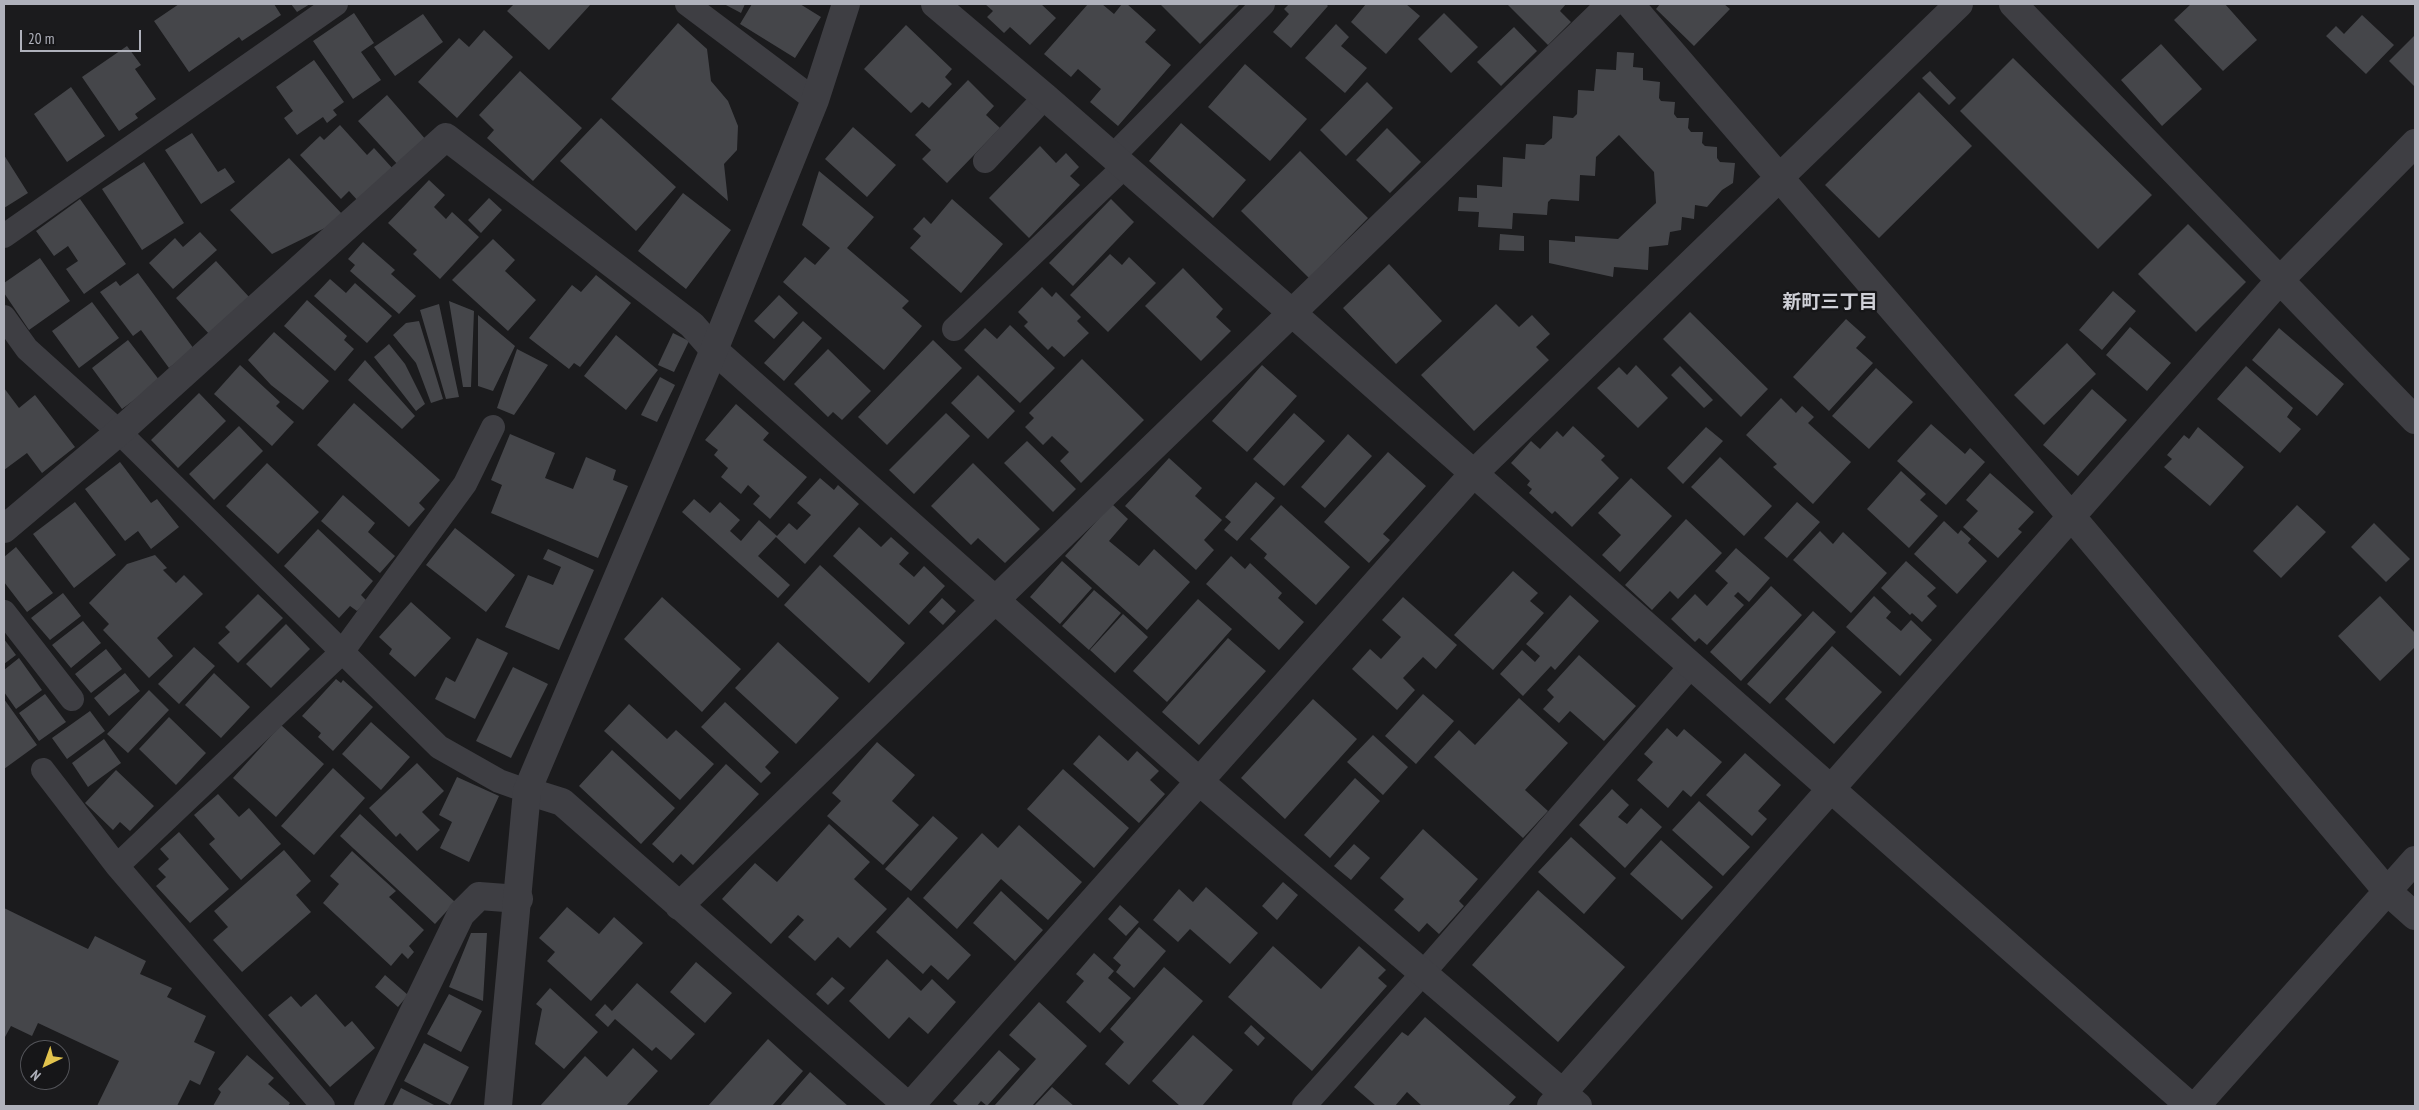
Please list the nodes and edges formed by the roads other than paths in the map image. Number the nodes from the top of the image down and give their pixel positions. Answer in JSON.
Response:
{"nodes":[{"id":1,"x":336,"y":4,"type":"edge"},
{"id":2,"x":687,"y":4,"type":"edge"},
{"id":3,"x":846,"y":4,"type":"edge"},
{"id":4,"x":935,"y":4,"type":"edge"},
{"id":5,"x":1263,"y":4,"type":"edge"},
{"id":6,"x":1611,"y":4,"type":"edge"},
{"id":7,"x":1630,"y":4,"type":"edge"},
{"id":8,"x":1959,"y":4,"type":"edge"},
{"id":9,"x":2013,"y":4,"type":"edge"},
{"id":10,"x":1044,"y":96,"type":"junction"},
{"id":11,"x":815,"y":100,"type":"junction"},
{"id":12,"x":2415,"y":144,"type":"edge"},
{"id":13,"x":985,"y":161,"type":"dead end"},
{"id":14,"x":1118,"y":162,"type":"junction"},
{"id":15,"x":1778,"y":179,"type":"junction"},
{"id":16,"x":4,"y":236,"type":"edge"},
{"id":17,"x":2280,"y":280,"type":"junction"},
{"id":18,"x":1291,"y":312,"type":"junction"},
{"id":19,"x":4,"y":316,"type":"edge"},
{"id":20,"x":954,"y":329,"type":"dead end"},
{"id":21,"x":714,"y":350,"type":"junction"},
{"id":22,"x":2415,"y":420,"type":"edge"},
{"id":23,"x":493,"y":427,"type":"dead end"},
{"id":24,"x":119,"y":432,"type":"junction"},
{"id":25,"x":1473,"y":474,"type":"junction"},
{"id":26,"x":2071,"y":516,"type":"junction"},
{"id":27,"x":4,"y":529,"type":"edge"},
{"id":28,"x":995,"y":600,"type":"junction"},
{"id":29,"x":4,"y":612,"type":"edge"},
{"id":30,"x":342,"y":652,"type":"junction"},
{"id":31,"x":1692,"y":666,"type":"junction"},
{"id":32,"x":72,"y":699,"type":"dead end"},
{"id":33,"x":44,"y":770,"type":"dead end"},
{"id":34,"x":1200,"y":782,"type":"junction"},
{"id":35,"x":1829,"y":789,"type":"junction"},
{"id":36,"x":527,"y":792,"type":"junction"},
{"id":37,"x":2415,"y":860,"type":"edge"},
{"id":38,"x":117,"y":866,"type":"junction"},
{"id":39,"x":2387,"y":891,"type":"junction"},
{"id":40,"x":519,"y":898,"type":"junction"},
{"id":41,"x":679,"y":906,"type":"junction"},
{"id":42,"x":2415,"y":916,"type":"edge"},
{"id":43,"x":1423,"y":974,"type":"junction"},
{"id":44,"x":1564,"y":1102,"type":"edge"},
{"id":45,"x":323,"y":1106,"type":"edge"},
{"id":46,"x":368,"y":1106,"type":"edge"},
{"id":47,"x":498,"y":1106,"type":"edge"},
{"id":48,"x":909,"y":1106,"type":"edge"},
{"id":49,"x":1304,"y":1106,"type":"edge"},
{"id":50,"x":2190,"y":1106,"type":"edge"},
{"id":51,"x":2196,"y":1106,"type":"edge"}],
"edges":[{"from":1,"to":16,"type":"lane"},
{"from":2,"to":11,"type":"lane"},
{"from":3,"to":11,"type":"street"},
{"from":4,"to":10,"type":"street"},
{"from":5,"to":14,"type":"lane"},
{"from":6,"to":18,"type":"street"},
{"from":7,"to":15,"type":"street"},
{"from":8,"to":15,"type":"street"},
{"from":9,"to":17,"type":"street"},
{"from":10,"to":13,"type":"lane"},
{"from":10,"to":14,"type":"street"},
{"from":11,"to":21,"type":"street"},
{"from":12,"to":17,"type":"street"},
{"from":14,"to":18,"type":"street"},
{"from":14,"to":20,"type":"lane"},
{"from":15,"to":25,"type":"street"},
{"from":15,"to":26,"type":"street"},
{"from":17,"to":22,"type":"street"},
{"from":17,"to":26,"type":"street"},
{"from":18,"to":25,"type":"street"},
{"from":18,"to":28,"type":"street"},
{"from":19,"to":24,"type":"lane"},
{"from":21,"to":24,"type":"street"},
{"from":21,"to":28,"type":"street"},
{"from":21,"to":36,"type":"street"},
{"from":23,"to":30,"type":"lane"},
{"from":24,"to":27,"type":"street"},
{"from":24,"to":30,"type":"lane"},
{"from":25,"to":31,"type":"street"},
{"from":25,"to":34,"type":"street"},
{"from":26,"to":35,"type":"street"},
{"from":26,"to":39,"type":"street"},
{"from":28,"to":34,"type":"street"},
{"from":28,"to":41,"type":"street"},
{"from":29,"to":32,"type":"lane"},
{"from":30,"to":36,"type":"lane"},
{"from":30,"to":38,"type":"lane"},
{"from":31,"to":35,"type":"street"},
{"from":31,"to":43,"type":"lane"},
{"from":33,"to":38,"type":"lane"},
{"from":34,"to":43,"type":"street"},
{"from":34,"to":48,"type":"street"},
{"from":35,"to":44,"type":"street"},
{"from":35,"to":50,"type":"street"},
{"from":36,"to":40,"type":"street"},
{"from":36,"to":41,"type":"street"},
{"from":37,"to":39,"type":"street"},
{"from":38,"to":45,"type":"lane"},
{"from":39,"to":42,"type":"street"},
{"from":39,"to":51,"type":"street"},
{"from":40,"to":46,"type":"street"},
{"from":40,"to":47,"type":"street"},
{"from":41,"to":48,"type":"street"},
{"from":43,"to":44,"type":"street"},
{"from":43,"to":49,"type":"lane"}]}
